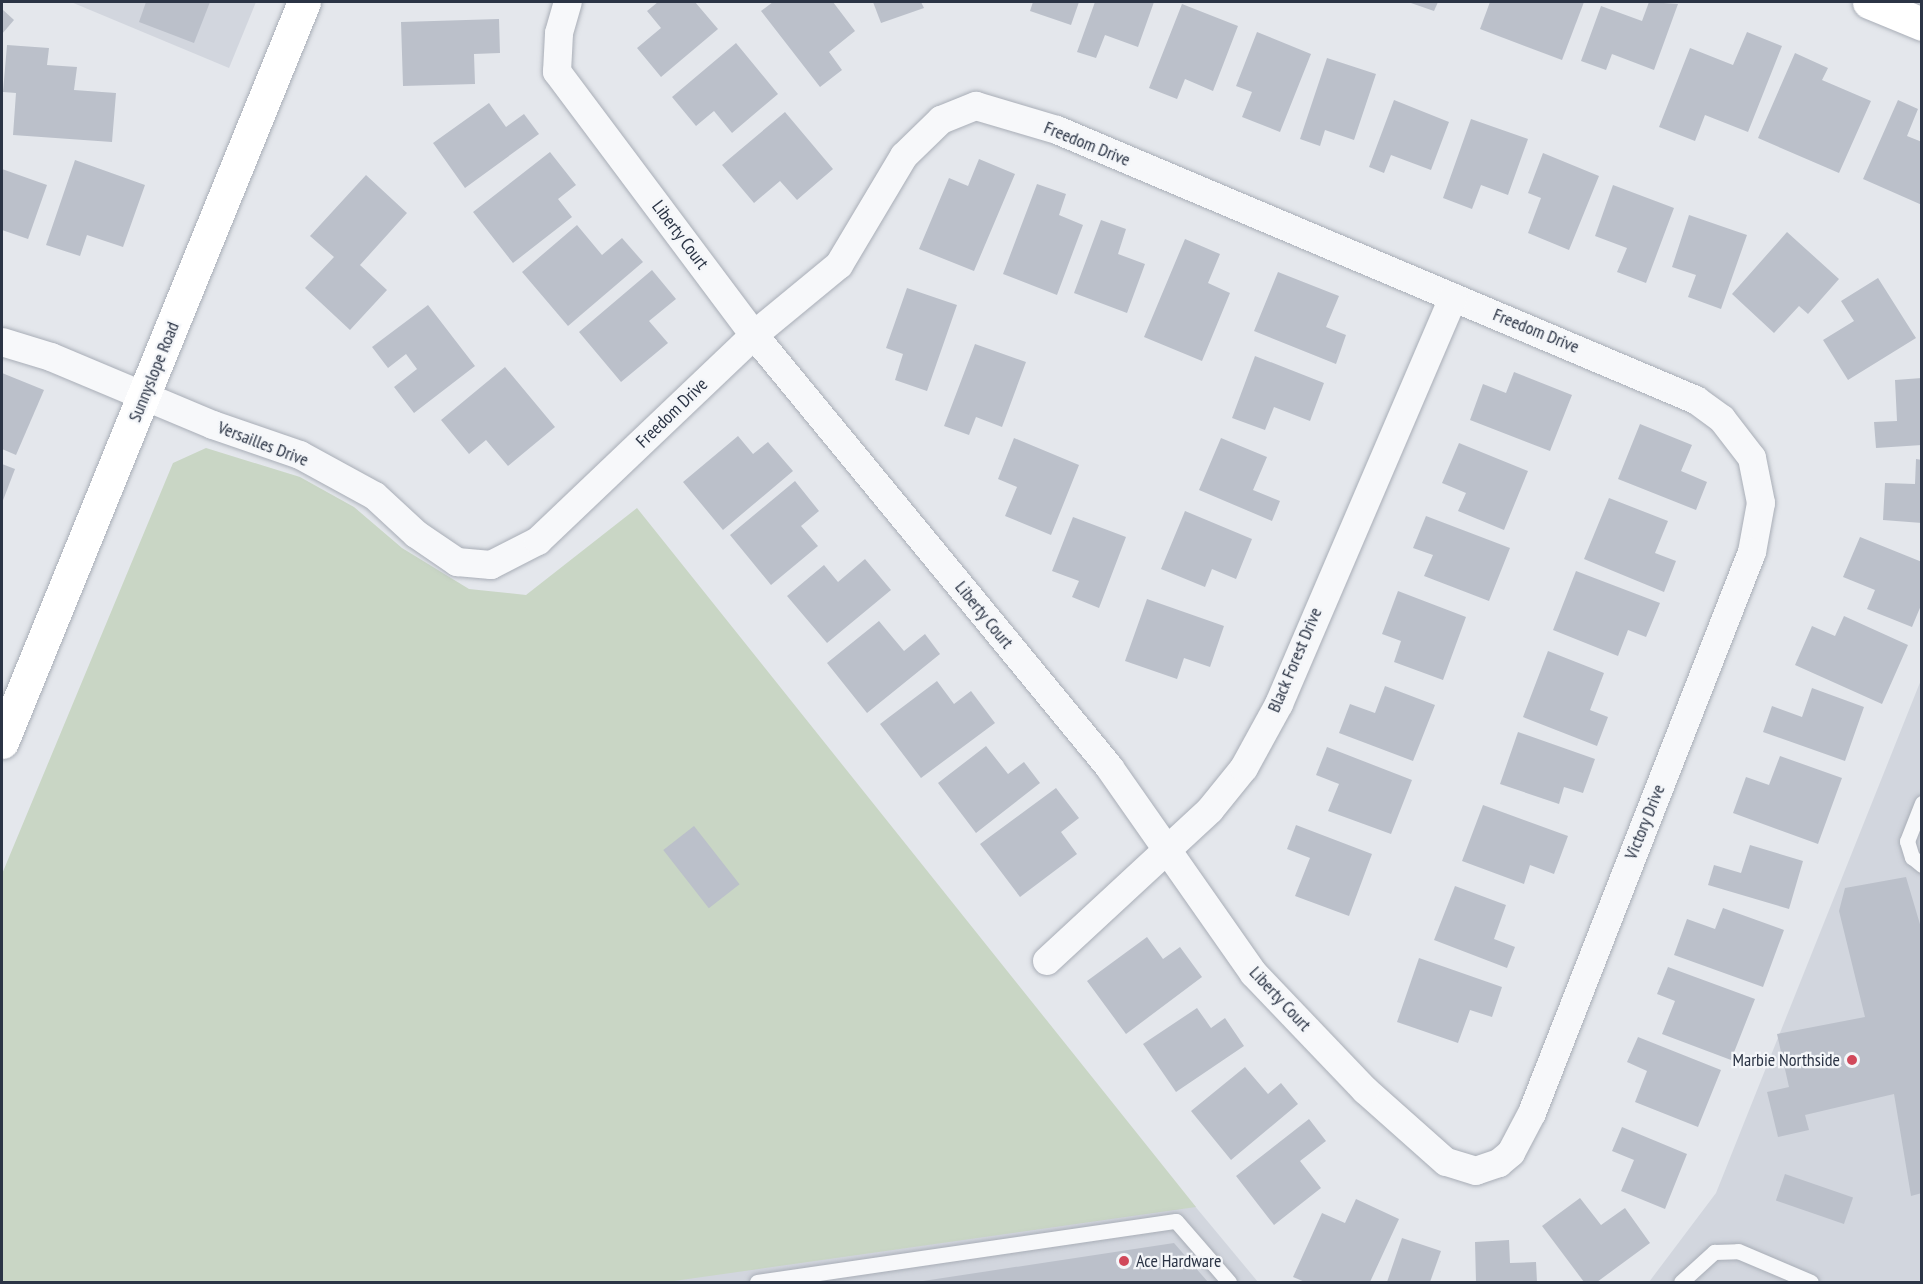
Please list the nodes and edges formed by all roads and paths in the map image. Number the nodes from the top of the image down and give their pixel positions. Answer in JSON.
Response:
{"nodes":[{"id":1,"x":304,"y":2,"type":"edge"},
{"id":2,"x":568,"y":2,"type":"edge"},
{"id":3,"x":1869,"y":2,"type":"edge"},
{"id":4,"x":1922,"y":24,"type":"edge"},
{"id":5,"x":1453,"y":298,"type":"junction"},
{"id":6,"x":754,"y":335,"type":"junction"},
{"id":7,"x":2,"y":342,"type":"edge"},
{"id":8,"x":146,"y":394,"type":"junction"},
{"id":9,"x":1752,"y":458,"type":"joint"},
{"id":10,"x":538,"y":541,"type":"joint"},
{"id":11,"x":2,"y":742,"type":"edge"},
{"id":12,"x":1922,"y":803,"type":"edge"},
{"id":13,"x":1164,"y":850,"type":"junction"},
{"id":14,"x":1922,"y":865,"type":"edge"},
{"id":15,"x":1047,"y":961,"type":"dead end"},
{"id":16,"x":1487,"y":1169,"type":"joint"},
{"id":17,"x":757,"y":1282,"type":"edge"},
{"id":18,"x":1229,"y":1282,"type":"edge"},
{"id":19,"x":1681,"y":1282,"type":"edge"},
{"id":20,"x":1811,"y":1282,"type":"edge"}],
"edges":[{"from":1,"to":8,"type":"street","name":"Sunnyslope Road"},
{"from":2,"to":6,"type":"street","name":"Liberty Court"},
{"from":3,"to":4,"type":"street"},
{"from":5,"to":6,"type":"street","name":"Freedom Drive"},
{"from":5,"to":9,"type":"street","name":"Freedom Drive"},
{"from":5,"to":13,"type":"street","name":"Black Forest Drive"},
{"from":6,"to":10,"type":"street","name":"Freedom Drive"},
{"from":6,"to":13,"type":"street","name":"Liberty Court"},
{"from":7,"to":8,"type":"street","name":"Versailles Drive"},
{"from":8,"to":10,"type":"street","name":"Versailles Drive"},
{"from":8,"to":11,"type":"street","name":"Sunnyslope Road"},
{"from":9,"to":16,"type":"street","name":"Victory Drive"},
{"from":12,"to":14,"type":"lane"},
{"from":13,"to":15,"type":"street","name":"Black Forest Drive"},
{"from":13,"to":16,"type":"street","name":"Liberty Court"},
{"from":17,"to":18,"type":"lane"},
{"from":19,"to":20,"type":"lane"}]}
